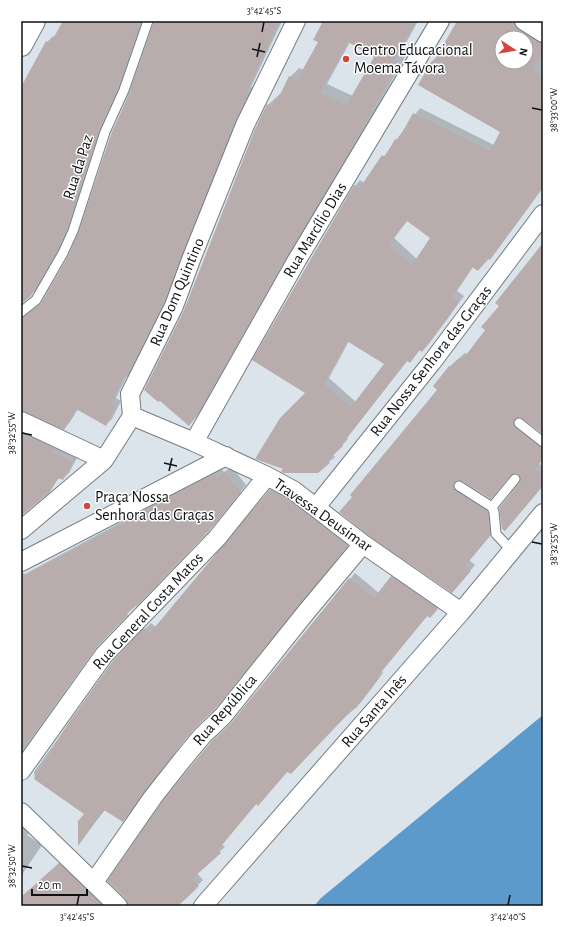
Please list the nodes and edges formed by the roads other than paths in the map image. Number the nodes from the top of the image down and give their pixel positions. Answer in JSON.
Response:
{"nodes":[{"id":1,"x":34,"y":21,"type":"edge"},
{"id":2,"x":148,"y":21,"type":"edge"},
{"id":3,"x":296,"y":21,"type":"edge"},
{"id":4,"x":440,"y":21,"type":"edge"},
{"id":5,"x":524,"y":21,"type":"edge"},
{"id":6,"x":543,"y":34,"type":"edge"},
{"id":7,"x":21,"y":45,"type":"edge"},
{"id":8,"x":543,"y":214,"type":"edge"},
{"id":9,"x":21,"y":312,"type":"edge"},
{"id":10,"x":132,"y":416,"type":"junction"},
{"id":11,"x":21,"y":421,"type":"edge"},
{"id":12,"x":519,"y":423,"type":"dead end"},
{"id":13,"x":194,"y":442,"type":"junction"},
{"id":14,"x":543,"y":442,"type":"edge"},
{"id":15,"x":226,"y":456,"type":"junction"},
{"id":16,"x":104,"y":460,"type":"junction"},
{"id":17,"x":267,"y":476,"type":"junction"},
{"id":18,"x":515,"y":479,"type":"dead end"},
{"id":19,"x":459,"y":486,"type":"dead end"},
{"id":20,"x":316,"y":507,"type":"junction"},
{"id":21,"x":492,"y":508,"type":"junction"},
{"id":22,"x":543,"y":513,"type":"edge"},
{"id":23,"x":21,"y":530,"type":"edge"},
{"id":24,"x":364,"y":544,"type":"junction"},
{"id":25,"x":512,"y":551,"type":"junction"},
{"id":26,"x":21,"y":562,"type":"edge"},
{"id":27,"x":461,"y":612,"type":"junction"},
{"id":28,"x":21,"y":771,"type":"edge"},
{"id":29,"x":21,"y":812,"type":"edge"},
{"id":30,"x":94,"y":882,"type":"junction"},
{"id":31,"x":118,"y":906,"type":"edge"},
{"id":32,"x":202,"y":906,"type":"edge"}],
"edges":[{"from":1,"to":7,"type":"main road"},
{"from":2,"to":9,"type":"lane","name":"Rua da Paz"},
{"from":3,"to":10,"type":"street","name":"Rua Dom Quintino"},
{"from":4,"to":13,"type":"street","name":"Rua Marcílio Dias"},
{"from":5,"to":6,"type":"street"},
{"from":8,"to":20,"type":"street","name":"Rua Nossa Senhora das Graças"},
{"from":10,"to":13,"type":"street","name":"Travessa Deusimar"},
{"from":10,"to":16,"type":"street"},
{"from":11,"to":16,"type":"street"},
{"from":12,"to":14,"type":"lane"},
{"from":13,"to":15,"type":"street","name":"Travessa Deusimar"},
{"from":15,"to":17,"type":"street","name":"Travessa Deusimar"},
{"from":15,"to":26,"type":"street"},
{"from":16,"to":23,"type":"street"},
{"from":17,"to":20,"type":"street","name":"Travessa Deusimar"},
{"from":17,"to":28,"type":"street","name":"Rua General Costa Matos"},
{"from":18,"to":21,"type":"lane"},
{"from":19,"to":21,"type":"lane"},
{"from":20,"to":24,"type":"street","name":"Travessa Deusimar"},
{"from":21,"to":25,"type":"lane"},
{"from":22,"to":25,"type":"street","name":"Rua Santa Inês"},
{"from":24,"to":27,"type":"street","name":"Travessa Deusimar"},
{"from":24,"to":30,"type":"street","name":"Rua República"},
{"from":25,"to":27,"type":"street","name":"Rua Santa Inês"},
{"from":27,"to":32,"type":"street","name":"Rua Santa Inês"},
{"from":29,"to":30,"type":"street"},
{"from":30,"to":31,"type":"street"}]}
